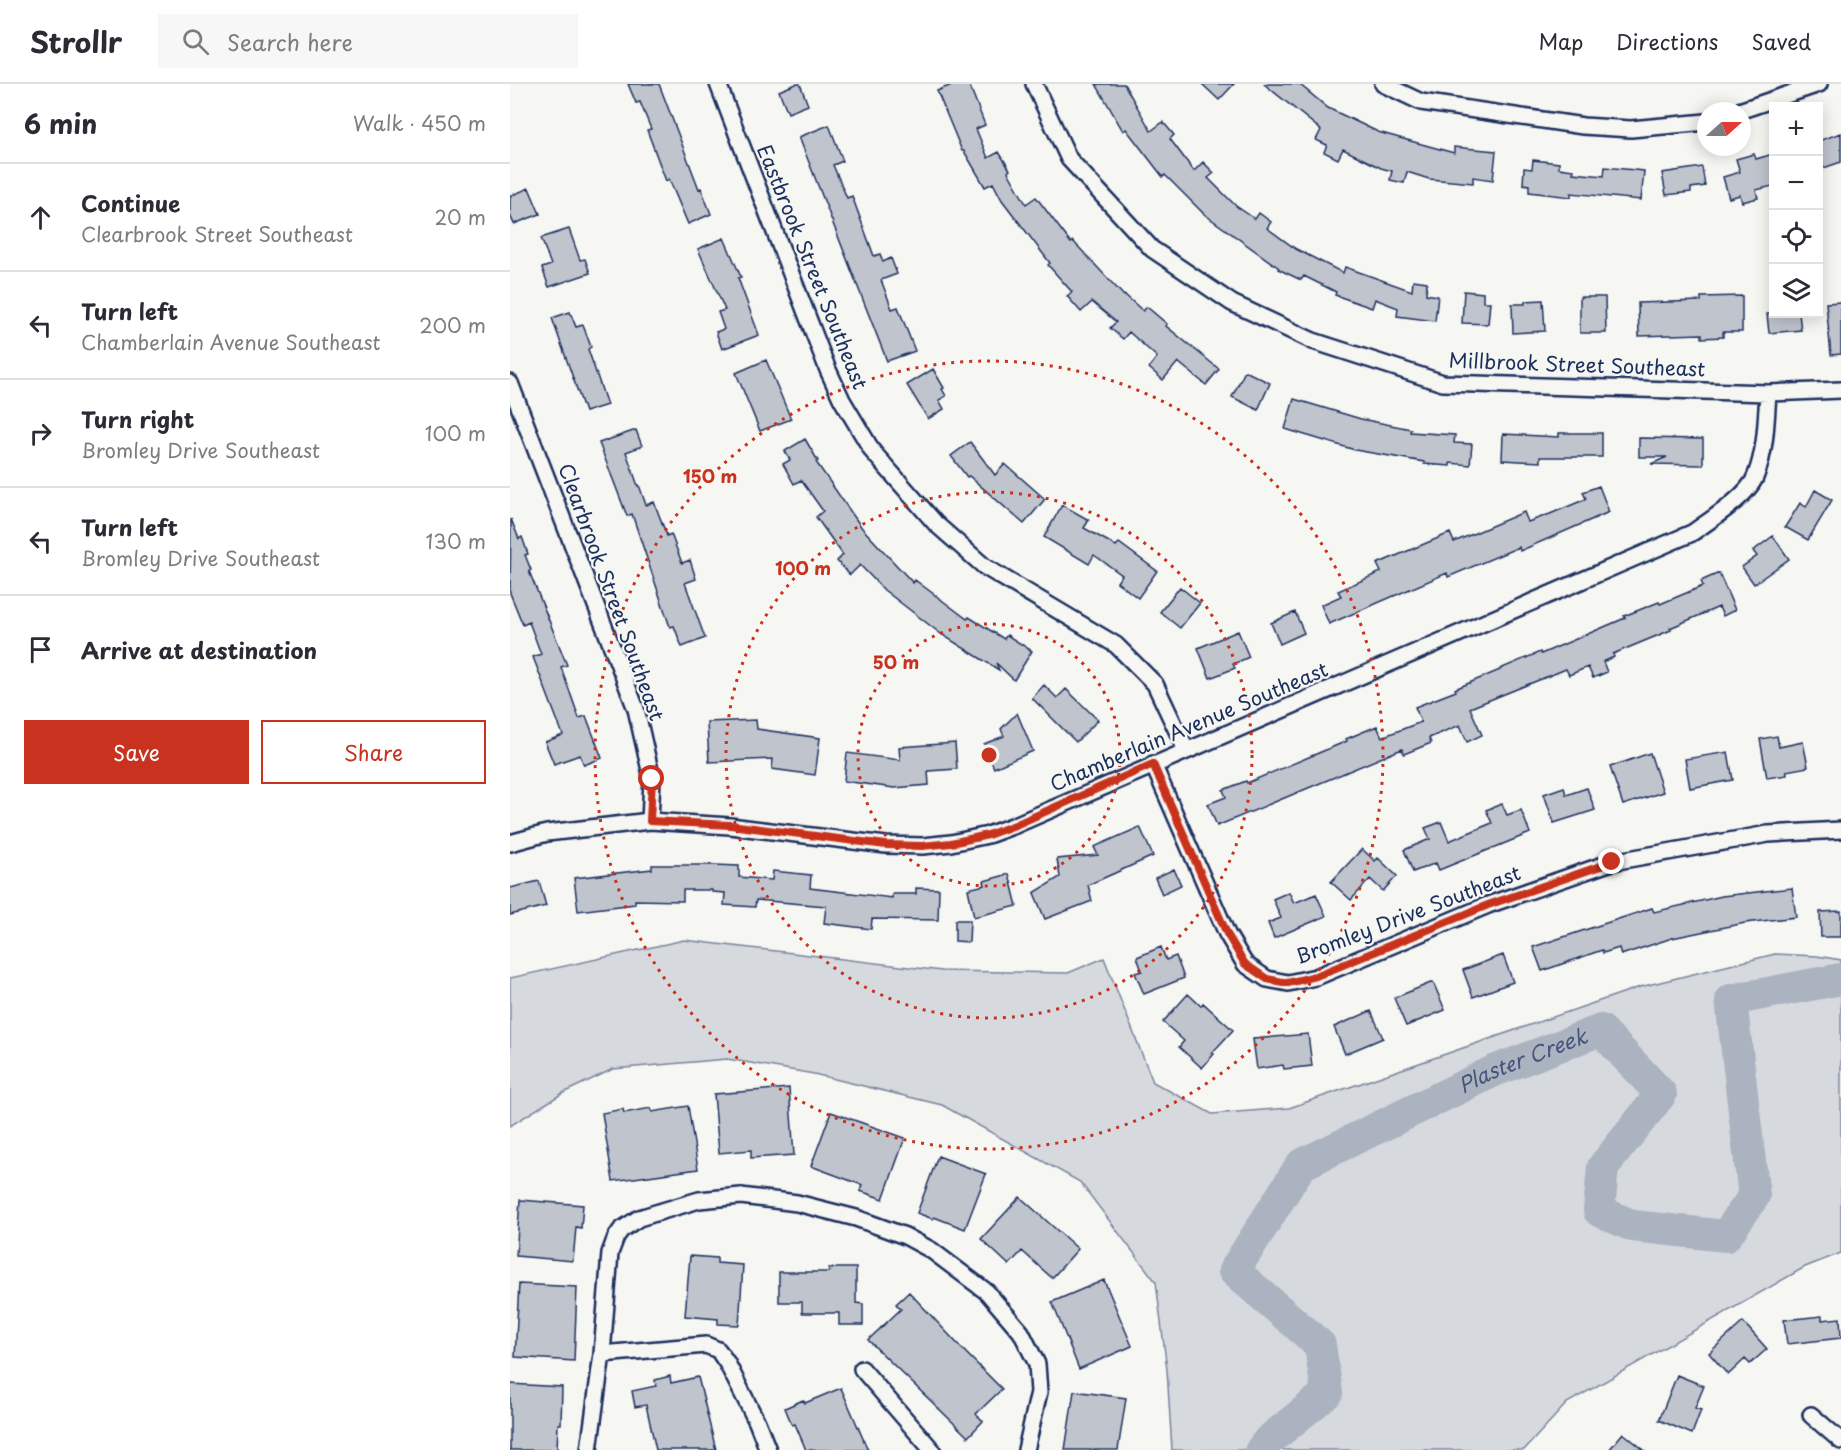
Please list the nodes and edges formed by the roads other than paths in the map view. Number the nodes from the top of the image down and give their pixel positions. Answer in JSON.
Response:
{"nodes":[{"id":1,"x":718,"y":84,"type":"edge"},
{"id":2,"x":1034,"y":84,"type":"edge"},
{"id":3,"x":1383,"y":84,"type":"edge"},
{"id":4,"x":1819,"y":84,"type":"edge"},
{"id":5,"x":1751,"y":107,"type":"edge"},
{"id":6,"x":1697,"y":123,"type":"edge"},
{"id":7,"x":510,"y":383,"type":"edge"},
{"id":8,"x":1841,"y":390,"type":"edge"},
{"id":9,"x":1768,"y":393,"type":"junction"},
{"id":10,"x":1186,"y":750,"type":"junction"},
{"id":11,"x":1153,"y":764,"type":"junction"},
{"id":12,"x":650,"y":821,"type":"junction"},
{"id":13,"x":1841,"y":830,"type":"edge"},
{"id":14,"x":510,"y":843,"type":"edge"},
{"id":15,"x":602,"y":1354,"type":"junction"},
{"id":16,"x":862,"y":1369,"type":"dead end"},
{"id":17,"x":1811,"y":1415,"type":"dead end"},
{"id":18,"x":1841,"y":1441,"type":"edge"},
{"id":19,"x":590,"y":1450,"type":"edge"},
{"id":20,"x":768,"y":1450,"type":"edge"},
{"id":21,"x":932,"y":1450,"type":"edge"},
{"id":22,"x":1026,"y":1450,"type":"edge"}],
"edges":[{"from":1,"to":10,"type":"street","name":"Eastbrook Street Southeast"},
{"from":2,"to":9,"type":"street","name":"Millbrook Street Southeast"},
{"from":3,"to":6,"type":"street"},
{"from":4,"to":5,"type":"street"},
{"from":7,"to":12,"type":"street","name":"Clearbrook Street Southeast"},
{"from":8,"to":9,"type":"street","name":"Millbrook Street Southeast"},
{"from":9,"to":10,"type":"street","name":"Chamberlain Avenue Southeast"},
{"from":10,"to":11,"type":"street","name":"Chamberlain Avenue Southeast"},
{"from":11,"to":12,"type":"street","name":"Chamberlain Avenue Southeast"},
{"from":11,"to":13,"type":"street","name":"Bromley Drive Southeast"},
{"from":12,"to":14,"type":"street","name":"Chamberlain Avenue Southeast"},
{"from":15,"to":19,"type":"street"},
{"from":15,"to":20,"type":"street"},
{"from":15,"to":22,"type":"street"},
{"from":16,"to":21,"type":"street"},
{"from":17,"to":18,"type":"street"}]}
